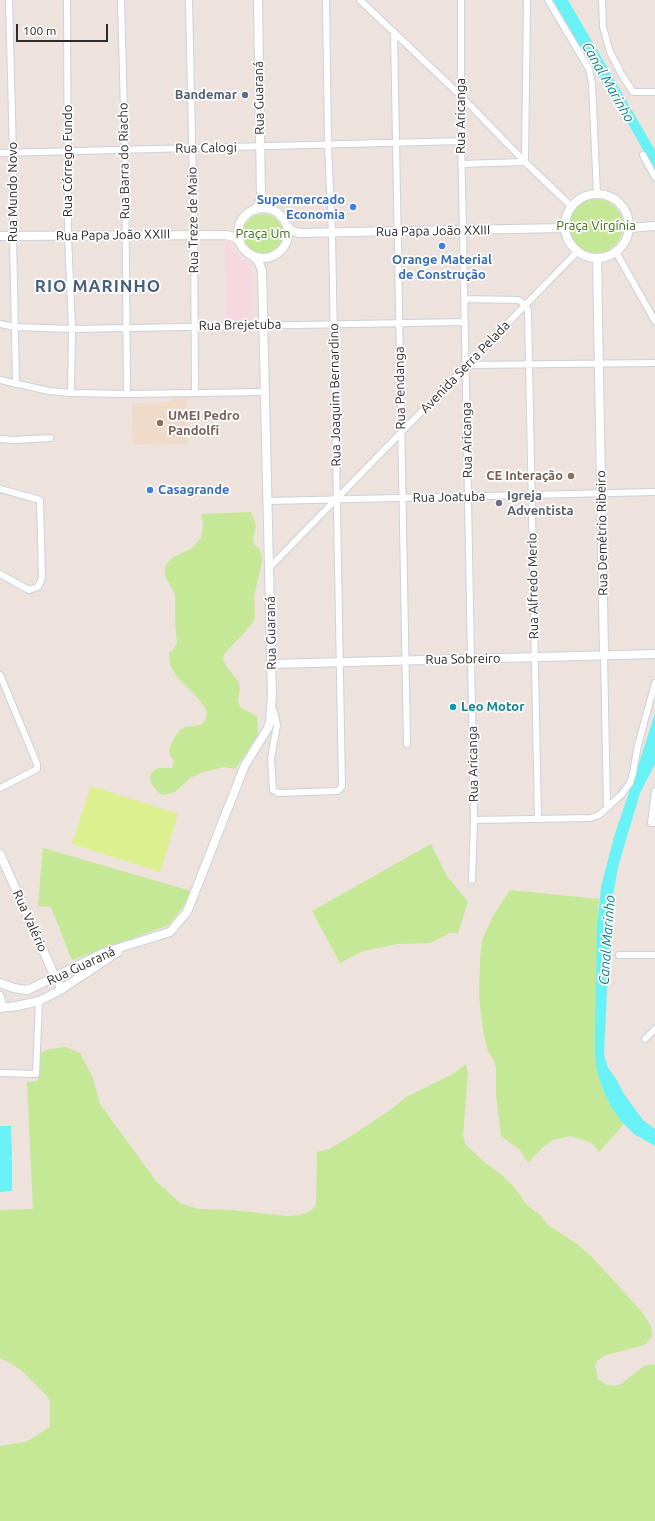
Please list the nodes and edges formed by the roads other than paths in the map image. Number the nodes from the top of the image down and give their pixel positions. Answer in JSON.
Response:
{"nodes":[{"id":1,"x":9,"y":0,"type":"edge"},
{"id":2,"x":67,"y":0,"type":"edge"},
{"id":3,"x":122,"y":0,"type":"edge"},
{"id":4,"x":189,"y":0,"type":"edge"},
{"id":5,"x":258,"y":0,"type":"edge"},
{"id":6,"x":326,"y":0,"type":"edge"},
{"id":7,"x":360,"y":0,"type":"edge"},
{"id":8,"x":461,"y":0,"type":"edge"},
{"id":9,"x":526,"y":0,"type":"edge"},
{"id":10,"x":548,"y":0,"type":"edge"},
{"id":11,"x":602,"y":0,"type":"edge"},
{"id":12,"x":394,"y":32,"type":"junction"},
{"id":13,"x":655,"y":92,"type":"edge"},
{"id":14,"x":461,"y":96,"type":"junction"},
{"id":15,"x":461,"y":141,"type":"junction"},
{"id":16,"x":396,"y":143,"type":"junction"},
{"id":17,"x":328,"y":145,"type":"junction"},
{"id":18,"x":260,"y":146,"type":"junction"},
{"id":19,"x":192,"y":148,"type":"junction"},
{"id":20,"x":125,"y":150,"type":"junction"},
{"id":21,"x":68,"y":151,"type":"junction"},
{"id":22,"x":0,"y":153,"type":"edge"},
{"id":23,"x":13,"y":153,"type":"junction"},
{"id":24,"x":643,"y":155,"type":"dead end"},
{"id":25,"x":525,"y":162,"type":"junction"},
{"id":26,"x":461,"y":164,"type":"junction"},
{"id":27,"x":655,"y":177,"type":"edge"},
{"id":28,"x":598,"y":194,"type":"junction"},
{"id":29,"x":261,"y":196,"type":"junction"},
{"id":30,"x":571,"y":206,"type":"junction"},
{"id":31,"x":268,"y":209,"type":"junction"},
{"id":32,"x":255,"y":210,"type":"junction"},
{"id":33,"x":286,"y":225,"type":"junction"},
{"id":34,"x":240,"y":226,"type":"junction"},
{"id":35,"x":655,"y":226,"type":"edge"},
{"id":36,"x":564,"y":228,"type":"junction"},
{"id":37,"x":629,"y":228,"type":"junction"},
{"id":38,"x":463,"y":230,"type":"junction"},
{"id":39,"x":397,"y":232,"type":"junction"},
{"id":40,"x":302,"y":233,"type":"junction"},
{"id":41,"x":332,"y":233,"type":"junction"},
{"id":42,"x":194,"y":234,"type":"junction"},
{"id":43,"x":126,"y":235,"type":"junction"},
{"id":44,"x":226,"y":235,"type":"junction"},
{"id":45,"x":0,"y":236,"type":"edge"},
{"id":46,"x":13,"y":236,"type":"junction"},
{"id":47,"x":68,"y":236,"type":"junction"},
{"id":48,"x":287,"y":241,"type":"junction"},
{"id":49,"x":240,"y":242,"type":"junction"},
{"id":50,"x":577,"y":252,"type":"junction"},
{"id":51,"x":616,"y":252,"type":"junction"},
{"id":52,"x":253,"y":256,"type":"junction"},
{"id":53,"x":274,"y":256,"type":"junction"},
{"id":54,"x":597,"y":258,"type":"junction"},
{"id":55,"x":262,"y":274,"type":"junction"},
{"id":56,"x":465,"y":299,"type":"junction"},
{"id":57,"x":525,"y":305,"type":"junction"},
{"id":58,"x":655,"y":321,"type":"edge"},
{"id":59,"x":465,"y":322,"type":"junction"},
{"id":60,"x":399,"y":323,"type":"junction"},
{"id":61,"x":0,"y":324,"type":"edge"},
{"id":62,"x":333,"y":324,"type":"junction"},
{"id":63,"x":263,"y":325,"type":"junction"},
{"id":64,"x":194,"y":326,"type":"junction"},
{"id":65,"x":15,"y":327,"type":"junction"},
{"id":66,"x":127,"y":327,"type":"junction"},
{"id":67,"x":72,"y":329,"type":"junction"},
{"id":68,"x":599,"y":363,"type":"junction"},
{"id":69,"x":655,"y":363,"type":"edge"},
{"id":70,"x":529,"y":364,"type":"junction"},
{"id":71,"x":466,"y":366,"type":"junction"},
{"id":72,"x":0,"y":380,"type":"edge"},
{"id":73,"x":16,"y":384,"type":"junction"},
{"id":74,"x":265,"y":392,"type":"junction"},
{"id":75,"x":71,"y":393,"type":"junction"},
{"id":76,"x":195,"y":393,"type":"junction"},
{"id":77,"x":127,"y":394,"type":"junction"},
{"id":78,"x":401,"y":432,"type":"junction"},
{"id":79,"x":50,"y":438,"type":"dead end"},
{"id":80,"x":0,"y":439,"type":"edge"},
{"id":81,"x":0,"y":489,"type":"edge"},
{"id":82,"x":655,"y":492,"type":"edge"},
{"id":83,"x":601,"y":493,"type":"junction"},
{"id":84,"x":531,"y":495,"type":"junction"},
{"id":85,"x":468,"y":496,"type":"junction"},
{"id":86,"x":402,"y":498,"type":"junction"},
{"id":87,"x":336,"y":500,"type":"junction"},
{"id":88,"x":268,"y":501,"type":"junction"},
{"id":89,"x":269,"y":568,"type":"junction"},
{"id":90,"x":0,"y":574,"type":"edge"},
{"id":91,"x":655,"y":654,"type":"edge"},
{"id":92,"x":604,"y":655,"type":"junction"},
{"id":93,"x":534,"y":657,"type":"junction"},
{"id":94,"x":471,"y":658,"type":"junction"},
{"id":95,"x":405,"y":660,"type":"junction"},
{"id":96,"x":340,"y":662,"type":"junction"},
{"id":97,"x":271,"y":664,"type":"junction"},
{"id":98,"x":0,"y":675,"type":"edge"},
{"id":99,"x":655,"y":682,"type":"edge"},
{"id":100,"x":272,"y":707,"type":"junction"},
{"id":101,"x":407,"y":744,"type":"dead end"},
{"id":102,"x":0,"y":788,"type":"edge"},
{"id":103,"x":655,"y":791,"type":"edge"},
{"id":104,"x":607,"y":808,"type":"junction"},
{"id":105,"x":538,"y":819,"type":"junction"},
{"id":106,"x":474,"y":820,"type":"junction"},
{"id":107,"x":653,"y":823,"type":"edge"},
{"id":108,"x":0,"y":854,"type":"edge"},
{"id":109,"x":472,"y":880,"type":"dead end"},
{"id":110,"x":136,"y":943,"type":"junction"},
{"id":111,"x":619,"y":955,"type":"dead end"},
{"id":112,"x":655,"y":955,"type":"edge"},
{"id":113,"x":55,"y":977,"type":"junction"},
{"id":114,"x":0,"y":983,"type":"edge"},
{"id":115,"x":62,"y":989,"type":"junction"},
{"id":116,"x":26,"y":990,"type":"junction"},
{"id":117,"x":0,"y":995,"type":"edge"},
{"id":118,"x":39,"y":1002,"type":"junction"},
{"id":119,"x":25,"y":1005,"type":"junction"},
{"id":120,"x":2,"y":1008,"type":"edge"},
{"id":121,"x":655,"y":1029,"type":"edge"},
{"id":122,"x":645,"y":1039,"type":"dead end"},
{"id":123,"x":0,"y":1073,"type":"edge"}],
"edges":[{"from":1,"to":23,"type":"street","name":"Rua Mundo Novo"},
{"from":2,"to":21,"type":"street","name":"Rua Córrego Fundo"},
{"from":3,"to":20,"type":"street","name":"Rua Barra do Riacho"},
{"from":4,"to":19,"type":"street","name":"Rua Treze de Maio"},
{"from":5,"to":18,"type":"street","name":"Rua Guaraná"},
{"from":6,"to":17,"type":"street","name":"Rua Joaquim Bernardino"},
{"from":7,"to":12,"type":"street"},
{"from":8,"to":14,"type":"street","name":"Rua Aricanga"},
{"from":9,"to":25,"type":"street"},
{"from":10,"to":28,"type":"street"},
{"from":11,"to":13,"type":"street"},
{"from":12,"to":14,"type":"street"},
{"from":12,"to":16,"type":"street","name":"Rua Pendanga"},
{"from":14,"to":15,"type":"street","name":"Rua Aricanga"},
{"from":14,"to":25,"type":"street"},
{"from":15,"to":16,"type":"street","name":"Rua Calogi"},
{"from":15,"to":26,"type":"street","name":"Rua Aricanga"},
{"from":16,"to":17,"type":"street","name":"Rua Calogi"},
{"from":16,"to":39,"type":"street","name":"Rua Pendanga"},
{"from":17,"to":18,"type":"street","name":"Rua Calogi"},
{"from":17,"to":41,"type":"street","name":"Rua Joaquim Bernardino"},
{"from":18,"to":19,"type":"street","name":"Rua Calogi"},
{"from":18,"to":29,"type":"street","name":"Rua Guaraná"},
{"from":19,"to":20,"type":"street","name":"Rua Calogi"},
{"from":19,"to":42,"type":"street","name":"Rua Treze de Maio"},
{"from":20,"to":21,"type":"street","name":"Rua Calogi"},
{"from":20,"to":43,"type":"street","name":"Rua Barra do Riacho"},
{"from":21,"to":23,"type":"street","name":"Rua Calogi"},
{"from":21,"to":47,"type":"street","name":"Rua Córrego Fundo"},
{"from":22,"to":23,"type":"street","name":"Rua Calogi"},
{"from":23,"to":46,"type":"street","name":"Rua Mundo Novo"},
{"from":24,"to":27,"type":"street"},
{"from":25,"to":26,"type":"street"},
{"from":25,"to":30,"type":"street"},
{"from":26,"to":38,"type":"street","name":"Rua Aricanga"},
{"from":28,"to":30,"type":"street"},
{"from":28,"to":37,"type":"street"},
{"from":29,"to":31,"type":"street","name":"Rua Guaraná"},
{"from":29,"to":32,"type":"street","name":"Rua Guaraná"},
{"from":30,"to":36,"type":"street"},
{"from":31,"to":32,"type":"street"},
{"from":31,"to":33,"type":"street"},
{"from":32,"to":34,"type":"street"},
{"from":33,"to":40,"type":"street","name":"Rua Papa João XXIII"},
{"from":33,"to":48,"type":"street"},
{"from":34,"to":44,"type":"street"},
{"from":34,"to":49,"type":"street"},
{"from":35,"to":37,"type":"street"},
{"from":36,"to":38,"type":"street","name":"Rua Papa João XXIII"},
{"from":36,"to":50,"type":"street"},
{"from":37,"to":51,"type":"street"},
{"from":38,"to":39,"type":"street","name":"Rua Papa João XXIII"},
{"from":38,"to":56,"type":"street","name":"Rua Aricanga"},
{"from":39,"to":41,"type":"street","name":"Rua Papa João XXIII"},
{"from":39,"to":60,"type":"street","name":"Rua Pendanga"},
{"from":40,"to":41,"type":"street","name":"Rua Papa João XXIII"},
{"from":40,"to":48,"type":"street","name":"Rua Papa João XXIII"},
{"from":41,"to":62,"type":"street","name":"Rua Joaquim Bernardino"},
{"from":42,"to":43,"type":"street","name":"Rua Papa João XXIII"},
{"from":42,"to":44,"type":"street","name":"Rua Papa João XXIII"},
{"from":42,"to":64,"type":"street","name":"Rua Treze de Maio"},
{"from":43,"to":47,"type":"street","name":"Rua Papa João XXIII"},
{"from":43,"to":66,"type":"street","name":"Rua Barra do Riacho"},
{"from":44,"to":49,"type":"street","name":"Rua Papa João XXIII"},
{"from":45,"to":46,"type":"street","name":"Rua Papa João XXIII"},
{"from":46,"to":47,"type":"street","name":"Rua Papa João XXIII"},
{"from":46,"to":65,"type":"street","name":"Rua Mundo Novo"},
{"from":47,"to":67,"type":"street","name":"Rua Córrego Fundo"},
{"from":48,"to":53,"type":"street"},
{"from":49,"to":52,"type":"street"},
{"from":50,"to":54,"type":"street"},
{"from":50,"to":57,"type":"street","name":"Avenida Serra Pelada"},
{"from":51,"to":54,"type":"street"},
{"from":51,"to":58,"type":"street"},
{"from":52,"to":53,"type":"street"},
{"from":52,"to":55,"type":"street","name":"Rua Guaraná"},
{"from":53,"to":55,"type":"street"},
{"from":54,"to":68,"type":"street","name":"Rua Demétrio Ribeiro"},
{"from":55,"to":63,"type":"street","name":"Rua Guaraná"},
{"from":56,"to":57,"type":"street"},
{"from":56,"to":59,"type":"street","name":"Rua Aricanga"},
{"from":57,"to":70,"type":"street","name":"Rua Alfredo Merlo"},
{"from":57,"to":71,"type":"street","name":"Avenida Serra Pelada"},
{"from":59,"to":60,"type":"street","name":"Rua Brejetuba"},
{"from":59,"to":71,"type":"street","name":"Rua Aricanga"},
{"from":60,"to":62,"type":"street","name":"Rua Brejetuba"},
{"from":60,"to":78,"type":"street","name":"Rua Pendanga"},
{"from":61,"to":65,"type":"street","name":"Rua Brejetuba"},
{"from":62,"to":63,"type":"street","name":"Rua Brejetuba"},
{"from":62,"to":87,"type":"street","name":"Rua Joaquim Bernardino"},
{"from":63,"to":64,"type":"street","name":"Rua Brejetuba"},
{"from":63,"to":74,"type":"street","name":"Rua Guaraná"},
{"from":64,"to":66,"type":"street","name":"Rua Brejetuba"},
{"from":64,"to":76,"type":"street","name":"Rua Treze de Maio"},
{"from":65,"to":67,"type":"street","name":"Rua Brejetuba"},
{"from":65,"to":73,"type":"street","name":"Rua Mundo Novo"},
{"from":66,"to":67,"type":"street","name":"Rua Brejetuba"},
{"from":66,"to":77,"type":"street","name":"Rua Barra do Riacho"},
{"from":67,"to":75,"type":"street","name":"Rua Córrego Fundo"},
{"from":68,"to":69,"type":"street"},
{"from":68,"to":70,"type":"street"},
{"from":68,"to":83,"type":"street","name":"Rua Demétrio Ribeiro"},
{"from":70,"to":71,"type":"street"},
{"from":70,"to":84,"type":"street","name":"Rua Alfredo Merlo"},
{"from":71,"to":78,"type":"street","name":"Avenida Serra Pelada"},
{"from":71,"to":85,"type":"street","name":"Rua Aricanga"},
{"from":72,"to":73,"type":"street"},
{"from":73,"to":75,"type":"street"},
{"from":74,"to":76,"type":"street"},
{"from":74,"to":88,"type":"street","name":"Rua Guaraná"},
{"from":75,"to":77,"type":"street"},
{"from":76,"to":77,"type":"street"},
{"from":78,"to":86,"type":"street","name":"Rua Pendanga"},
{"from":78,"to":87,"type":"street","name":"Avenida Serra Pelada"},
{"from":79,"to":80,"type":"street"},
{"from":81,"to":90,"type":"street"},
{"from":82,"to":83,"type":"street","name":"Rua Joatuba"},
{"from":83,"to":84,"type":"street","name":"Rua Joatuba"},
{"from":83,"to":92,"type":"street","name":"Rua Demétrio Ribeiro"},
{"from":84,"to":85,"type":"street","name":"Rua Joatuba"},
{"from":84,"to":93,"type":"street","name":"Rua Alfredo Merlo"},
{"from":85,"to":86,"type":"street","name":"Rua Joatuba"},
{"from":85,"to":94,"type":"street","name":"Rua Aricanga"},
{"from":86,"to":87,"type":"street","name":"Rua Joatuba"},
{"from":86,"to":95,"type":"street","name":"Rua Pendanga"},
{"from":87,"to":88,"type":"street","name":"Rua Joatuba"},
{"from":87,"to":89,"type":"street","name":"Avenida Serra Pelada"},
{"from":87,"to":96,"type":"street","name":"Rua Joaquim Bernardino"},
{"from":88,"to":89,"type":"street","name":"Rua Guaraná"},
{"from":89,"to":97,"type":"street","name":"Rua Guaraná"},
{"from":91,"to":92,"type":"street","name":"Rua Sobreiro"},
{"from":92,"to":93,"type":"street","name":"Rua Sobreiro"},
{"from":92,"to":104,"type":"street","name":"Rua Demétrio Ribeiro"},
{"from":93,"to":94,"type":"street","name":"Rua Sobreiro"},
{"from":93,"to":105,"type":"street","name":"Rua Alfredo Merlo"},
{"from":94,"to":95,"type":"street","name":"Rua Sobreiro"},
{"from":94,"to":106,"type":"street","name":"Rua Aricanga"},
{"from":95,"to":96,"type":"street","name":"Rua Sobreiro"},
{"from":95,"to":101,"type":"street","name":"Rua Pendanga"},
{"from":96,"to":97,"type":"street","name":"Rua Sobreiro"},
{"from":96,"to":100,"type":"street","name":"Rua Joaquim Bernardino"},
{"from":97,"to":100,"type":"street","name":"Rua Guaraná"},
{"from":98,"to":102,"type":"street"},
{"from":99,"to":104,"type":"street"},
{"from":100,"to":110,"type":"street","name":"Rua Guaraná"},
{"from":103,"to":107,"type":"street"},
{"from":104,"to":105,"type":"street"},
{"from":105,"to":106,"type":"street"},
{"from":106,"to":109,"type":"street","name":"Rua Aricanga"},
{"from":108,"to":113,"type":"street","name":"Rua Valério"},
{"from":110,"to":113,"type":"street","name":"Rua Guaraná"},
{"from":110,"to":115,"type":"street","name":"Rua Guaraná"},
{"from":111,"to":112,"type":"street"},
{"from":113,"to":115,"type":"street","name":"Rua Valério"},
{"from":113,"to":116,"type":"street","name":"Rua Guaraná"},
{"from":114,"to":116,"type":"street"},
{"from":115,"to":118,"type":"street","name":"Rua Guaraná"},
{"from":116,"to":119,"type":"street"},
{"from":117,"to":120,"type":"street"},
{"from":118,"to":119,"type":"street","name":"Rua Guaraná"},
{"from":118,"to":123,"type":"street"},
{"from":119,"to":120,"type":"street","name":"Rua Guaraná"},
{"from":121,"to":122,"type":"street"}]}
